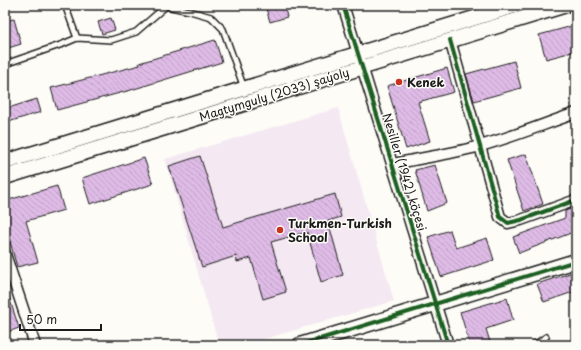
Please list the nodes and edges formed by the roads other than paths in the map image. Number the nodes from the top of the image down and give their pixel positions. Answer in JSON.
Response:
{"nodes":[{"id":1,"x":65,"y":5,"type":"edge"},
{"id":2,"x":343,"y":5,"type":"edge"},
{"id":3,"x":517,"y":5,"type":"edge"},
{"id":4,"x":566,"y":5,"type":"edge"},
{"id":5,"x":166,"y":6,"type":"edge"},
{"id":6,"x":77,"y":38,"type":"junction"},
{"id":7,"x":450,"y":40,"type":"junction"},
{"id":8,"x":361,"y":61,"type":"junction"},
{"id":9,"x":5,"y":62,"type":"edge"},
{"id":10,"x":244,"y":89,"type":"junction"},
{"id":11,"x":576,"y":113,"type":"edge"},
{"id":12,"x":481,"y":146,"type":"junction"},
{"id":13,"x":5,"y":162,"type":"edge"},
{"id":14,"x":393,"y":164,"type":"junction"},
{"id":15,"x":5,"y":177,"type":"edge"},
{"id":16,"x":576,"y":200,"type":"edge"},
{"id":17,"x":5,"y":254,"type":"edge"},
{"id":18,"x":576,"y":261,"type":"edge"},
{"id":19,"x":435,"y":303,"type":"junction"},
{"id":20,"x":546,"y":337,"type":"dead end"},
{"id":21,"x":35,"y":345,"type":"edge"},
{"id":22,"x":300,"y":345,"type":"edge"},
{"id":23,"x":448,"y":345,"type":"edge"},
{"id":24,"x":534,"y":345,"type":"edge"}],
"edges":[{"from":1,"to":6,"type":"lane"},
{"from":2,"to":8,"type":"street","name":"Nesiller (1942) köçesi"},
{"from":3,"to":8,"type":"main road","name":"Magtymguly (2033) şaýoly"},
{"from":4,"to":7,"type":"main road","name":"Magtymguly (2033) şaýoly"},
{"from":5,"to":6,"type":"lane"},
{"from":5,"to":10,"type":"lane"},
{"from":6,"to":9,"type":"lane"},
{"from":7,"to":8,"type":"main road","name":"Magtymguly (2033) şaýoly"},
{"from":7,"to":12,"type":"street"},
{"from":8,"to":10,"type":"main road","name":"Magtymguly (2033) şaýoly"},
{"from":8,"to":14,"type":"street","name":"Nesiller (1942) köçesi"},
{"from":8,"to":15,"type":"main road","name":"Magtymguly (2033) şaýoly"},
{"from":10,"to":13,"type":"main road","name":"Magtymguly (2033) şaýoly"},
{"from":11,"to":12,"type":"street"},
{"from":12,"to":14,"type":"street"},
{"from":12,"to":16,"type":"street"},
{"from":14,"to":19,"type":"street","name":"Nesiller (1942) köçesi"},
{"from":17,"to":21,"type":"street"},
{"from":18,"to":19,"type":"main road"},
{"from":19,"to":22,"type":"main road"},
{"from":19,"to":23,"type":"street","name":"Nesiller (1942) köçesi"},
{"from":20,"to":24,"type":"lane"}]}
